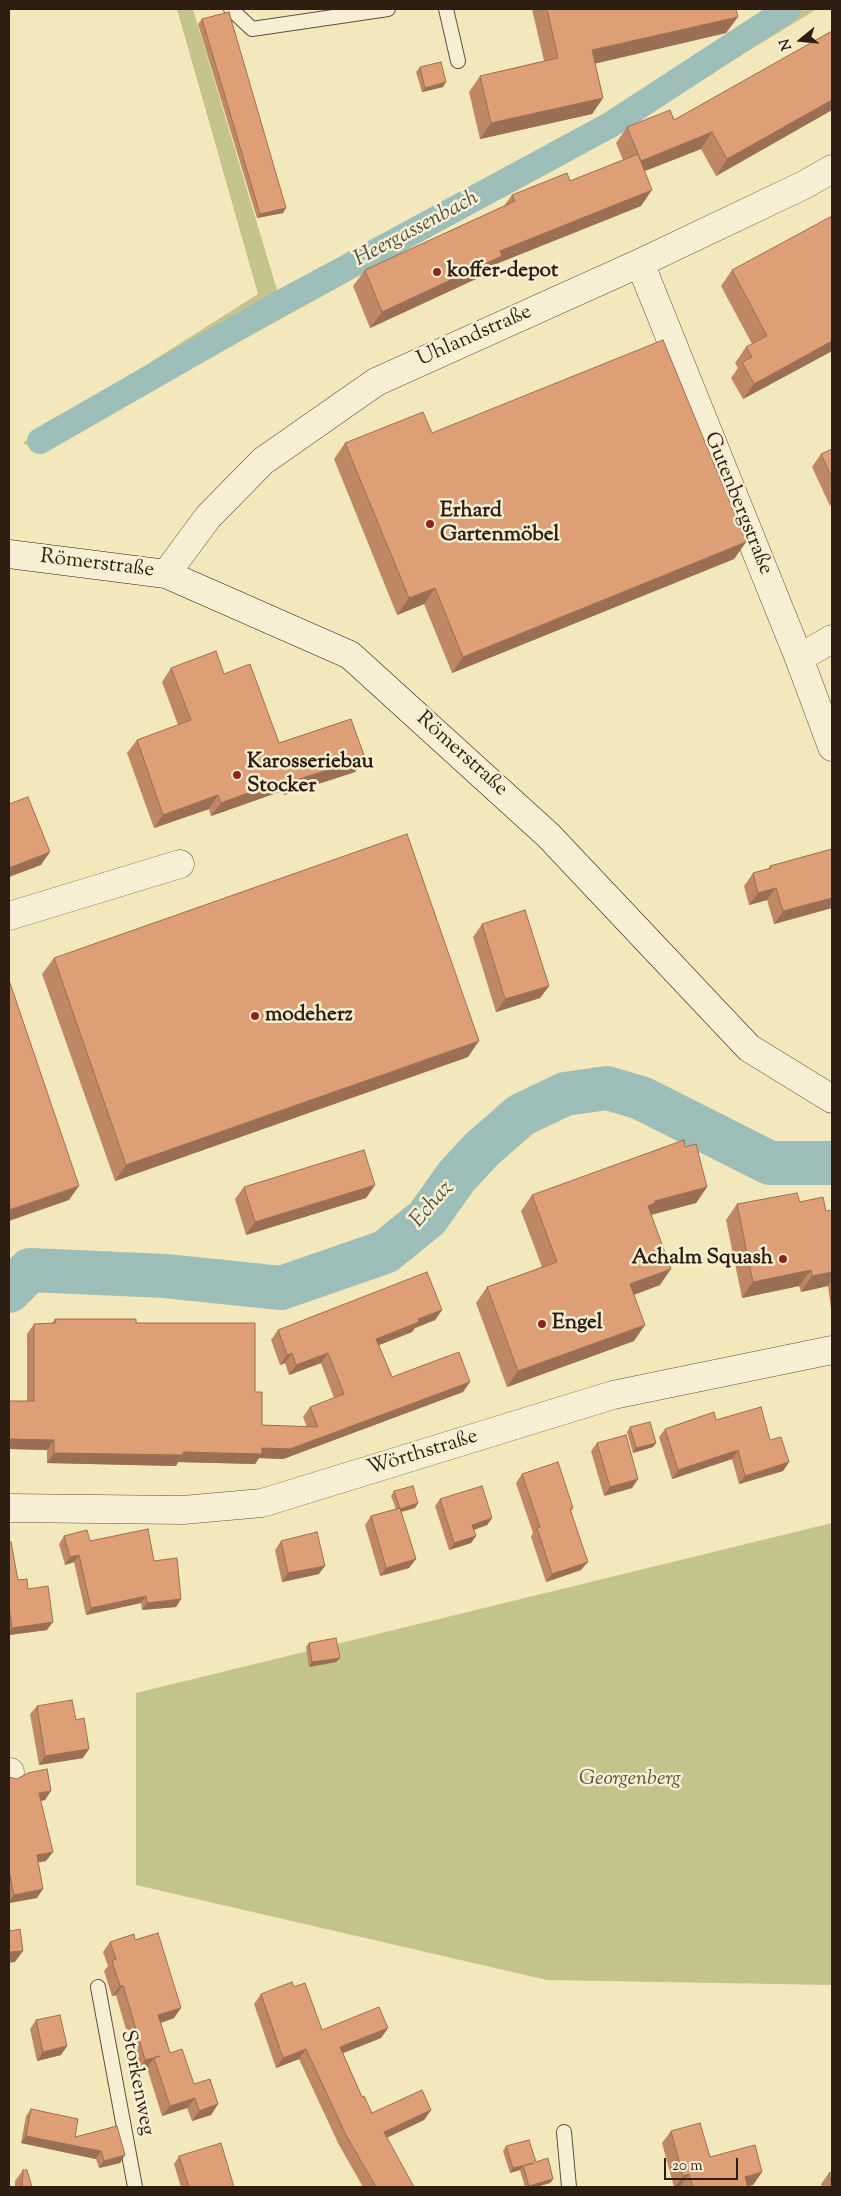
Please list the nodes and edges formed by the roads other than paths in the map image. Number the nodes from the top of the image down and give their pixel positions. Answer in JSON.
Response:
{"nodes":[{"id":1,"x":231,"y":9,"type":"edge"},
{"id":2,"x":388,"y":9,"type":"edge"},
{"id":3,"x":446,"y":9,"type":"edge"},
{"id":4,"x":458,"y":62,"type":"dead end"},
{"id":5,"x":832,"y":169,"type":"edge"},
{"id":6,"x":640,"y":263,"type":"junction"},
{"id":7,"x":9,"y":554,"type":"edge"},
{"id":8,"x":166,"y":574,"type":"junction"},
{"id":9,"x":832,"y":639,"type":"edge"},
{"id":10,"x":799,"y":658,"type":"junction"},
{"id":11,"x":832,"y":747,"type":"edge"},
{"id":12,"x":180,"y":864,"type":"dead end"},
{"id":13,"x":9,"y":916,"type":"edge"},
{"id":14,"x":832,"y":1099,"type":"edge"},
{"id":15,"x":832,"y":1350,"type":"edge"},
{"id":16,"x":9,"y":1508,"type":"edge"},
{"id":17,"x":98,"y":1987,"type":"dead end"},
{"id":18,"x":564,"y":2132,"type":"dead end"},
{"id":19,"x":136,"y":2187,"type":"edge"},
{"id":20,"x":569,"y":2187,"type":"edge"}],
"edges":[{"from":1,"to":2,"type":"lane"},
{"from":3,"to":4,"type":"lane"},
{"from":5,"to":6,"type":"street","name":"Uhlandstraße"},
{"from":6,"to":8,"type":"street","name":"Uhlandstraße"},
{"from":6,"to":10,"type":"street","name":"Gutenbergstraße"},
{"from":7,"to":8,"type":"street","name":"Römerstraße"},
{"from":8,"to":14,"type":"street","name":"Römerstraße"},
{"from":9,"to":10,"type":"street"},
{"from":10,"to":11,"type":"street","name":"Gutenbergstraße"},
{"from":12,"to":13,"type":"street"},
{"from":15,"to":16,"type":"street","name":"Wörthstraße"},
{"from":17,"to":19,"type":"lane","name":"Storkenweg"},
{"from":18,"to":20,"type":"lane"}]}
